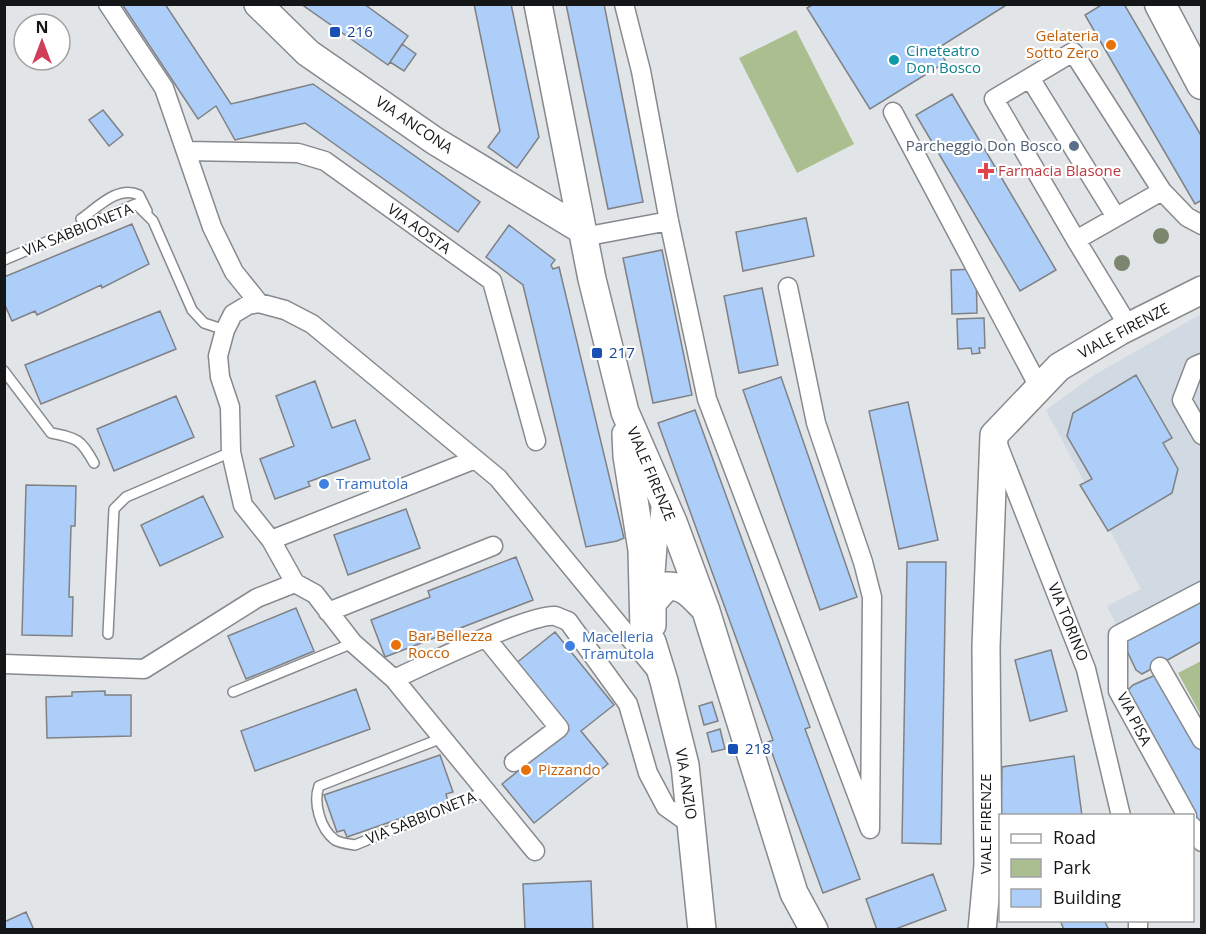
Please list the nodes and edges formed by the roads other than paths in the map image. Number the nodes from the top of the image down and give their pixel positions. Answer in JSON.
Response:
{"nodes":[{"id":1,"x":108,"y":4,"type":"edge"},
{"id":2,"x":258,"y":4,"type":"edge"},
{"id":3,"x":538,"y":4,"type":"edge"},
{"id":4,"x":624,"y":4,"type":"edge"},
{"id":5,"x":1160,"y":4,"type":"edge"},
{"id":6,"x":1170,"y":4,"type":"edge"},
{"id":7,"x":1202,"y":47,"type":"edge"},
{"id":8,"x":1030,"y":78,"type":"junction"},
{"id":9,"x":1202,"y":84,"type":"edge"},
{"id":10,"x":893,"y":112,"type":"dead end"},
{"id":11,"x":187,"y":151,"type":"junction"},
{"id":12,"x":1162,"y":190,"type":"junction"},
{"id":13,"x":1116,"y":217,"type":"junction"},
{"id":14,"x":81,"y":219,"type":"dead end"},
{"id":15,"x":153,"y":221,"type":"junction"},
{"id":16,"x":669,"y":221,"type":"junction"},
{"id":17,"x":1202,"y":225,"type":"edge"},
{"id":18,"x":582,"y":234,"type":"junction"},
{"id":19,"x":1076,"y":240,"type":"junction"},
{"id":20,"x":4,"y":260,"type":"edge"},
{"id":21,"x":788,"y":287,"type":"dead end"},
{"id":22,"x":1202,"y":290,"type":"edge"},
{"id":23,"x":259,"y":303,"type":"junction"},
{"id":24,"x":1129,"y":327,"type":"junction"},
{"id":25,"x":225,"y":330,"type":"junction"},
{"id":26,"x":1202,"y":363,"type":"edge"},
{"id":27,"x":4,"y":371,"type":"edge"},
{"id":28,"x":1040,"y":387,"type":"junction"},
{"id":29,"x":625,"y":412,"type":"junction"},
{"id":30,"x":994,"y":435,"type":"junction"},
{"id":31,"x":1202,"y":435,"type":"edge"},
{"id":32,"x":536,"y":441,"type":"dead end"},
{"id":33,"x":231,"y":452,"type":"junction"},
{"id":34,"x":473,"y":460,"type":"junction"},
{"id":35,"x":94,"y":464,"type":"dead end"},
{"id":36,"x":661,"y":501,"type":"junction"},
{"id":37,"x":271,"y":540,"type":"junction"},
{"id":38,"x":493,"y":546,"type":"dead end"},
{"id":39,"x":295,"y":583,"type":"junction"},
{"id":40,"x":1202,"y":591,"type":"edge"},
{"id":41,"x":652,"y":603,"type":"junction"},
{"id":42,"x":706,"y":611,"type":"junction"},
{"id":43,"x":328,"y":612,"type":"junction"},
{"id":44,"x":108,"y":634,"type":"dead end"},
{"id":45,"x":486,"y":638,"type":"junction"},
{"id":46,"x":652,"y":642,"type":"junction"},
{"id":47,"x":353,"y":644,"type":"junction"},
{"id":48,"x":4,"y":664,"type":"edge"},
{"id":49,"x":1160,"y":667,"type":"dead end"},
{"id":50,"x":394,"y":679,"type":"junction"},
{"id":51,"x":664,"y":681,"type":"junction"},
{"id":52,"x":233,"y":692,"type":"dead end"},
{"id":53,"x":442,"y":738,"type":"junction"},
{"id":54,"x":1202,"y":740,"type":"edge"},
{"id":55,"x":514,"y":762,"type":"dead end"},
{"id":56,"x":484,"y":792,"type":"junction"},
{"id":57,"x":1122,"y":814,"type":"edge"},
{"id":58,"x":1186,"y":814,"type":"edge"},
{"id":59,"x":693,"y":826,"type":"junction"},
{"id":60,"x":1194,"y":829,"type":"edge"},
{"id":61,"x":1202,"y":842,"type":"edge"},
{"id":62,"x":535,"y":851,"type":"dead end"},
{"id":63,"x":702,"y":930,"type":"edge"},
{"id":64,"x":814,"y":930,"type":"edge"},
{"id":65,"x":982,"y":930,"type":"edge"}],
"edges":[{"from":1,"to":11,"type":"street"},
{"from":2,"to":18,"type":"main road","name":"VIA ANCONA"},
{"from":3,"to":18,"type":"main road","name":"VIALE FIRENZE"},
{"from":4,"to":16,"type":"street"},
{"from":5,"to":9,"type":"main road"},
{"from":6,"to":7,"type":"main road"},
{"from":8,"to":12,"type":"street"},
{"from":8,"to":13,"type":"street"},
{"from":8,"to":19,"type":"street"},
{"from":10,"to":28,"type":"street"},
{"from":11,"to":23,"type":"street"},
{"from":11,"to":32,"type":"street","name":"VIA AOSTA"},
{"from":12,"to":13,"type":"street"},
{"from":12,"to":17,"type":"street"},
{"from":13,"to":19,"type":"street"},
{"from":14,"to":15,"type":"lane"},
{"from":15,"to":20,"type":"lane","name":"VIA SABBIONETA"},
{"from":15,"to":25,"type":"lane","name":"VIA SABBIONETA"},
{"from":16,"to":18,"type":"street"},
{"from":16,"to":21,"type":"street"},
{"from":18,"to":29,"type":"main road","name":"VIALE FIRENZE"},
{"from":19,"to":24,"type":"street"},
{"from":22,"to":24,"type":"main road","name":"VIALE FIRENZE"},
{"from":23,"to":25,"type":"street","name":"VIA SABBIONETA"},
{"from":23,"to":34,"type":"street"},
{"from":24,"to":28,"type":"main road","name":"VIALE FIRENZE"},
{"from":25,"to":33,"type":"street","name":"VIA SABBIONETA"},
{"from":26,"to":31,"type":"street"},
{"from":27,"to":35,"type":"lane"},
{"from":28,"to":30,"type":"main road","name":"VIALE FIRENZE"},
{"from":29,"to":36,"type":"main road","name":"VIALE FIRENZE"},
{"from":29,"to":46,"type":"main road","name":"VIA ANZIO"},
{"from":30,"to":57,"type":"street","name":"VIA TORINO"},
{"from":30,"to":65,"type":"main road","name":"VIALE FIRENZE"},
{"from":33,"to":37,"type":"street","name":"VIA SABBIONETA"},
{"from":33,"to":44,"type":"lane"},
{"from":34,"to":37,"type":"street"},
{"from":34,"to":51,"type":"street"},
{"from":36,"to":41,"type":"street"},
{"from":36,"to":42,"type":"main road","name":"VIALE FIRENZE"},
{"from":37,"to":39,"type":"street","name":"VIA SABBIONETA"},
{"from":38,"to":43,"type":"street"},
{"from":39,"to":43,"type":"street","name":"VIA SABBIONETA"},
{"from":39,"to":48,"type":"street"},
{"from":40,"to":58,"type":"street","name":"VIA PISA"},
{"from":41,"to":42,"type":"main road"},
{"from":41,"to":46,"type":"main road"},
{"from":42,"to":64,"type":"main road","name":"VIALE FIRENZE"},
{"from":43,"to":47,"type":"street","name":"VIA SABBIONETA"},
{"from":45,"to":50,"type":"street"},
{"from":45,"to":55,"type":"street"},
{"from":45,"to":59,"type":"street"},
{"from":46,"to":51,"type":"main road","name":"VIA ANZIO"},
{"from":47,"to":50,"type":"street","name":"VIA SABBIONETA"},
{"from":47,"to":52,"type":"lane"},
{"from":49,"to":54,"type":"street"},
{"from":50,"to":53,"type":"street","name":"VIA SABBIONETA"},
{"from":51,"to":59,"type":"main road","name":"VIA ANZIO"},
{"from":53,"to":56,"type":"street","name":"VIA SABBIONETA"},
{"from":53,"to":56,"type":"lane","name":"VIA SABBIONETA"},
{"from":56,"to":62,"type":"street","name":"VIA SABBIONETA"},
{"from":59,"to":63,"type":"main road","name":"VIA ANZIO"},
{"from":60,"to":61,"type":"street"}]}
